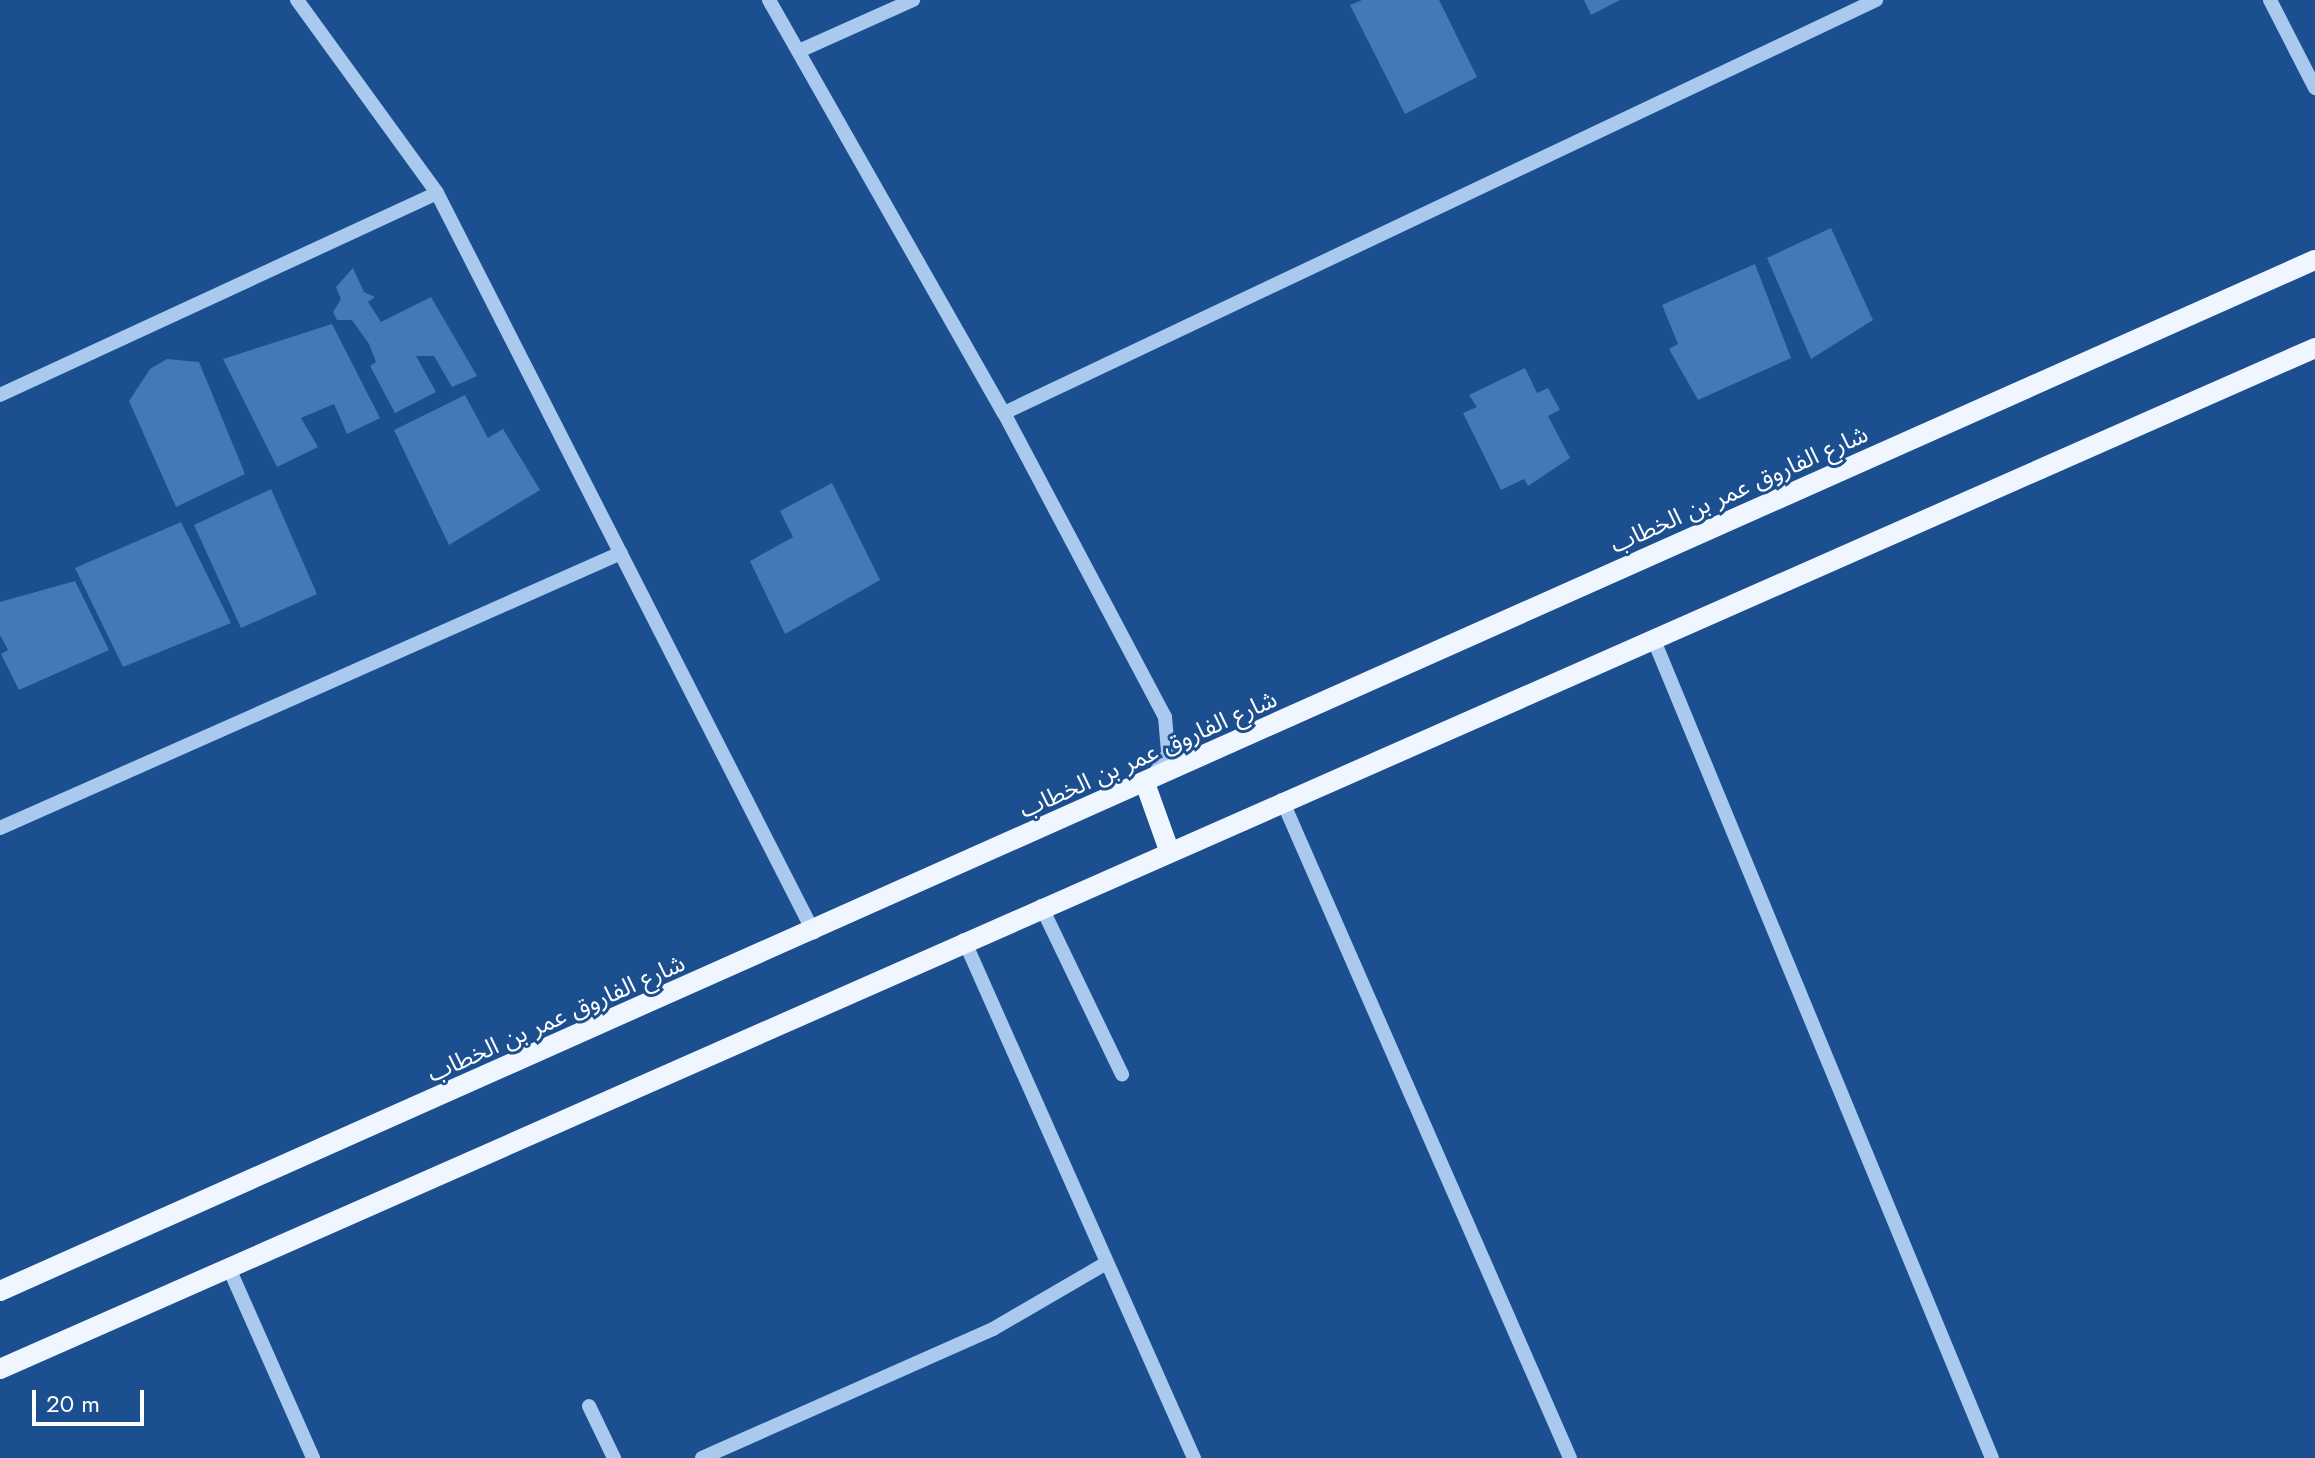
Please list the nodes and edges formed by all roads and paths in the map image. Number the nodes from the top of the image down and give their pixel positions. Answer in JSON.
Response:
{"nodes":[{"id":1,"x":297,"y":0,"type":"edge"},
{"id":2,"x":769,"y":0,"type":"edge"},
{"id":3,"x":913,"y":0,"type":"edge"},
{"id":4,"x":1876,"y":0,"type":"edge"},
{"id":5,"x":2270,"y":0,"type":"edge"},
{"id":6,"x":1842,"y":7,"type":"edge"},
{"id":7,"x":799,"y":51,"type":"junction"},
{"id":8,"x":2315,"y":88,"type":"edge"},
{"id":9,"x":437,"y":193,"type":"junction"},
{"id":10,"x":2315,"y":260,"type":"edge"},
{"id":11,"x":2315,"y":348,"type":"edge"},
{"id":12,"x":0,"y":395,"type":"edge"},
{"id":13,"x":1004,"y":413,"type":"junction"},
{"id":14,"x":621,"y":553,"type":"junction"},
{"id":15,"x":1653,"y":638,"type":"junction"},
{"id":16,"x":1145,"y":783,"type":"junction"},
{"id":17,"x":1282,"y":800,"type":"junction"},
{"id":18,"x":0,"y":828,"type":"edge"},
{"id":19,"x":1169,"y":850,"type":"junction"},
{"id":20,"x":1041,"y":906,"type":"junction"},
{"id":21,"x":814,"y":933,"type":"junction"},
{"id":22,"x":964,"y":940,"type":"junction"},
{"id":23,"x":1122,"y":1074,"type":"dead end"},
{"id":24,"x":1103,"y":1265,"type":"junction"},
{"id":25,"x":228,"y":1266,"type":"junction"},
{"id":26,"x":0,"y":1291,"type":"edge"},
{"id":27,"x":0,"y":1369,"type":"edge"},
{"id":28,"x":589,"y":1406,"type":"dead end"},
{"id":29,"x":313,"y":1458,"type":"edge"},
{"id":30,"x":614,"y":1458,"type":"edge"},
{"id":31,"x":702,"y":1458,"type":"edge"},
{"id":32,"x":1194,"y":1458,"type":"edge"},
{"id":33,"x":1570,"y":1458,"type":"edge"},
{"id":34,"x":1992,"y":1458,"type":"edge"}],
"edges":[{"from":1,"to":9,"type":"street"},
{"from":2,"to":7,"type":"street"},
{"from":3,"to":7,"type":"street"},
{"from":4,"to":6,"type":"street"},
{"from":5,"to":8,"type":"street"},
{"from":6,"to":13,"type":"street"},
{"from":7,"to":13,"type":"street"},
{"from":9,"to":12,"type":"street"},
{"from":9,"to":14,"type":"street"},
{"from":10,"to":16,"type":"main road","name":"شارع الفاروق عمر بن الخطاب"},
{"from":11,"to":15,"type":"main road"},
{"from":13,"to":16,"type":"street"},
{"from":14,"to":18,"type":"street"},
{"from":14,"to":21,"type":"street"},
{"from":15,"to":17,"type":"main road"},
{"from":15,"to":34,"type":"street"},
{"from":16,"to":19,"type":"main road"},
{"from":16,"to":21,"type":"main road","name":"شارع الفاروق عمر بن الخطاب"},
{"from":17,"to":19,"type":"main road"},
{"from":17,"to":33,"type":"street"},
{"from":19,"to":20,"type":"main road"},
{"from":20,"to":22,"type":"main road"},
{"from":20,"to":23,"type":"street"},
{"from":21,"to":26,"type":"main road","name":"شارع الفاروق عمر بن الخطاب"},
{"from":22,"to":24,"type":"street"},
{"from":22,"to":25,"type":"main road"},
{"from":24,"to":31,"type":"street"},
{"from":24,"to":32,"type":"street"},
{"from":25,"to":27,"type":"main road"},
{"from":25,"to":29,"type":"street"},
{"from":28,"to":30,"type":"street"}]}
